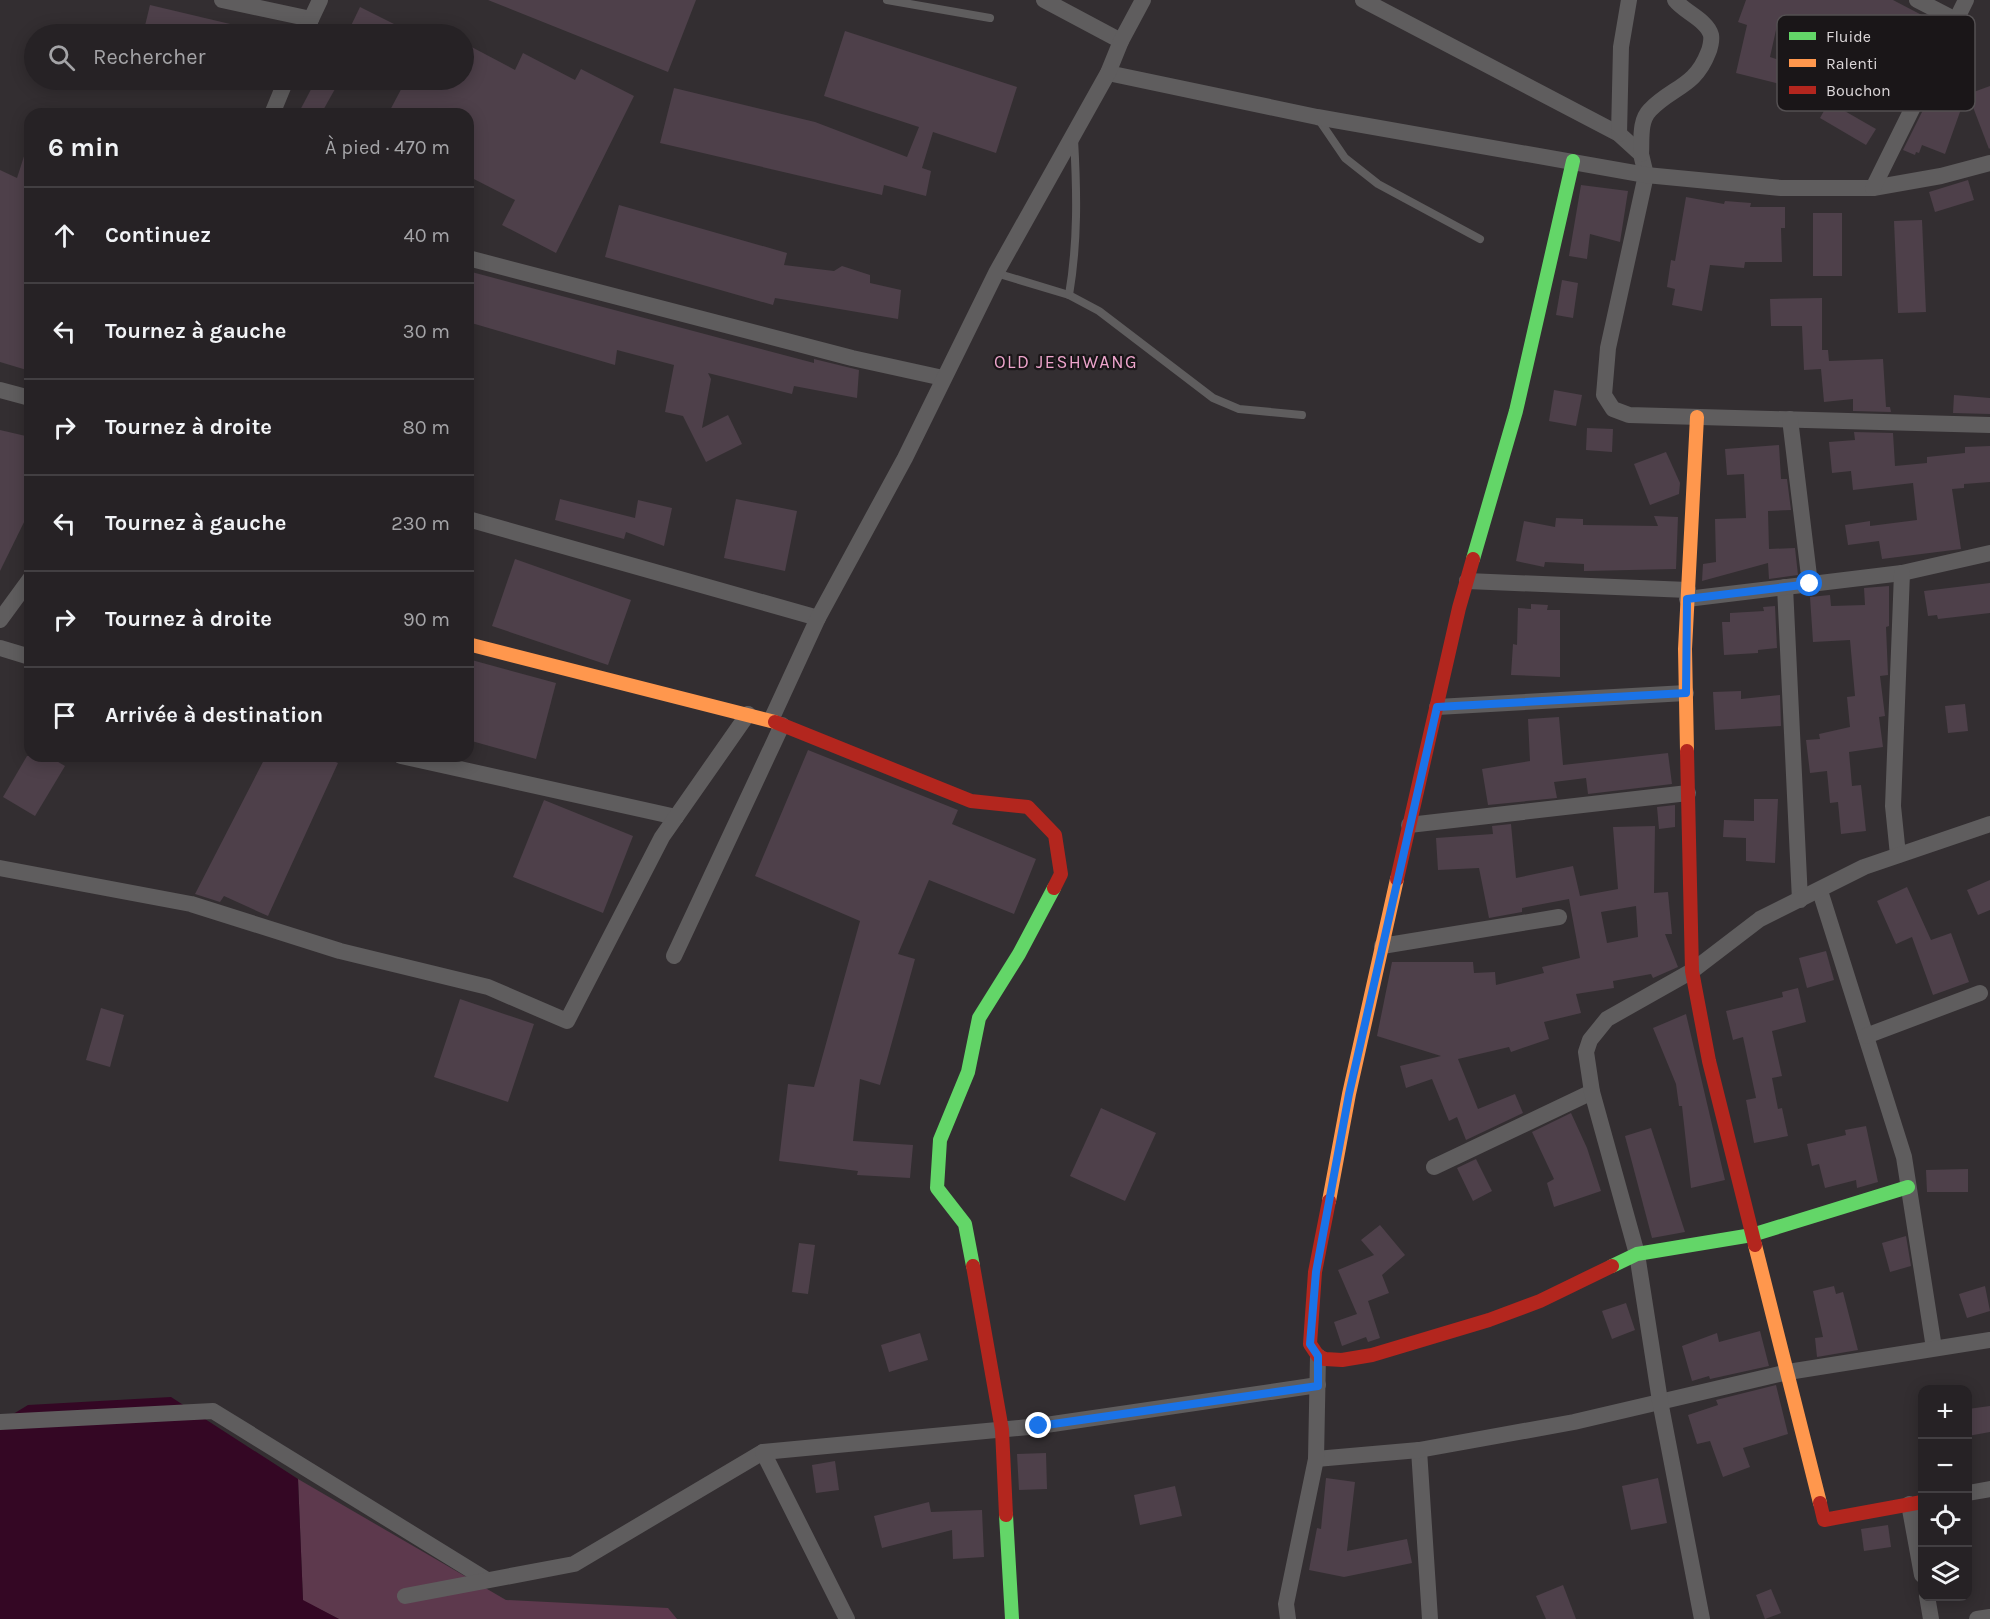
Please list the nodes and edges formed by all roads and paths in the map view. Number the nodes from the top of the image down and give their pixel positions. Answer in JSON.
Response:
{"nodes":[{"id":1,"x":222,"y":0,"type":"edge"},
{"id":2,"x":320,"y":0,"type":"edge"},
{"id":3,"x":887,"y":0,"type":"edge"},
{"id":4,"x":1044,"y":0,"type":"edge"},
{"id":5,"x":1143,"y":0,"type":"edge"},
{"id":6,"x":1363,"y":0,"type":"edge"},
{"id":7,"x":1629,"y":0,"type":"edge"},
{"id":8,"x":1675,"y":0,"type":"edge"},
{"id":9,"x":1917,"y":0,"type":"edge"},
{"id":10,"x":1966,"y":0,"type":"edge"},
{"id":11,"x":1946,"y":15,"type":"edge"},
{"id":12,"x":1958,"y":15,"type":"edge"},
{"id":13,"x":990,"y":18,"type":"dead end"},
{"id":14,"x":298,"y":24,"type":"edge"},
{"id":15,"x":309,"y":24,"type":"edge"},
{"id":16,"x":1121,"y":41,"type":"junction"},
{"id":17,"x":1108,"y":73,"type":"junction"},
{"id":18,"x":282,"y":90,"type":"edge"},
{"id":19,"x":274,"y":108,"type":"edge"},
{"id":20,"x":1911,"y":111,"type":"edge"},
{"id":21,"x":1317,"y":117,"type":"junction"},
{"id":22,"x":1619,"y":134,"type":"junction"},
{"id":23,"x":1073,"y":135,"type":"junction"},
{"id":24,"x":1641,"y":154,"type":"junction"},
{"id":25,"x":1573,"y":161,"type":"junction"},
{"id":26,"x":1990,"y":163,"type":"edge"},
{"id":27,"x":1646,"y":175,"type":"junction"},
{"id":28,"x":1873,"y":188,"type":"junction"},
{"id":29,"x":1480,"y":239,"type":"dead end"},
{"id":30,"x":474,"y":260,"type":"edge"},
{"id":31,"x":996,"y":273,"type":"junction"},
{"id":32,"x":1069,"y":295,"type":"junction"},
{"id":33,"x":943,"y":378,"type":"junction"},
{"id":34,"x":0,"y":390,"type":"edge"},
{"id":35,"x":24,"y":396,"type":"edge"},
{"id":36,"x":1302,"y":415,"type":"dead end"},
{"id":37,"x":1697,"y":417,"type":"junction"},
{"id":38,"x":1790,"y":419,"type":"junction"},
{"id":39,"x":1990,"y":425,"type":"edge"},
{"id":40,"x":474,"y":521,"type":"edge"},
{"id":41,"x":1990,"y":553,"type":"edge"},
{"id":42,"x":1902,"y":573,"type":"junction"},
{"id":43,"x":1467,"y":581,"type":"junction"},
{"id":44,"x":1810,"y":584,"type":"junction"},
{"id":45,"x":24,"y":587,"type":"edge"},
{"id":46,"x":1785,"y":587,"type":"junction"},
{"id":47,"x":1688,"y":594,"type":"junction"},
{"id":48,"x":818,"y":618,"type":"junction"},
{"id":49,"x":0,"y":620,"type":"edge"},
{"id":50,"x":474,"y":646,"type":"edge"},
{"id":51,"x":0,"y":648,"type":"edge"},
{"id":52,"x":24,"y":655,"type":"edge"},
{"id":53,"x":1686,"y":693,"type":"junction"},
{"id":54,"x":1437,"y":707,"type":"junction"},
{"id":55,"x":748,"y":714,"type":"junction"},
{"id":56,"x":777,"y":722,"type":"junction"},
{"id":57,"x":428,"y":762,"type":"edge"},
{"id":58,"x":1688,"y":793,"type":"junction"},
{"id":59,"x":676,"y":817,"type":"junction"},
{"id":60,"x":1990,"y":824,"type":"edge"},
{"id":61,"x":1409,"y":825,"type":"junction"},
{"id":62,"x":1898,"y":855,"type":"junction"},
{"id":63,"x":0,"y":868,"type":"edge"},
{"id":64,"x":1820,"y":891,"type":"junction"},
{"id":65,"x":1800,"y":900,"type":"junction"},
{"id":66,"x":1559,"y":917,"type":"dead end"},
{"id":67,"x":1382,"y":946,"type":"junction"},
{"id":68,"x":674,"y":956,"type":"dead end"},
{"id":69,"x":1692,"y":971,"type":"junction"},
{"id":70,"x":1980,"y":993,"type":"dead end"},
{"id":71,"x":1866,"y":1036,"type":"junction"},
{"id":72,"x":1592,"y":1092,"type":"junction"},
{"id":73,"x":1434,"y":1167,"type":"dead end"},
{"id":74,"x":1908,"y":1187,"type":"junction"},
{"id":75,"x":1752,"y":1235,"type":"junction"},
{"id":76,"x":1637,"y":1254,"type":"junction"},
{"id":77,"x":1990,"y":1340,"type":"edge"},
{"id":78,"x":1934,"y":1348,"type":"junction"},
{"id":79,"x":1318,"y":1356,"type":"junction"},
{"id":80,"x":1788,"y":1372,"type":"junction"},
{"id":81,"x":1318,"y":1386,"type":"junction"},
{"id":82,"x":1660,"y":1401,"type":"junction"},
{"id":83,"x":0,"y":1422,"type":"edge"},
{"id":84,"x":1002,"y":1430,"type":"junction"},
{"id":85,"x":1419,"y":1450,"type":"junction"},
{"id":86,"x":763,"y":1452,"type":"junction"},
{"id":87,"x":1316,"y":1459,"type":"junction"},
{"id":88,"x":1990,"y":1489,"type":"edge"},
{"id":89,"x":1972,"y":1492,"type":"edge"},
{"id":90,"x":1916,"y":1503,"type":"edge"},
{"id":91,"x":1920,"y":1547,"type":"edge"},
{"id":92,"x":487,"y":1580,"type":"junction"},
{"id":93,"x":405,"y":1596,"type":"dead end"},
{"id":94,"x":1928,"y":1601,"type":"edge"},
{"id":95,"x":1990,"y":1617,"type":"edge"},
{"id":96,"x":847,"y":1619,"type":"edge"},
{"id":97,"x":1012,"y":1619,"type":"edge"},
{"id":98,"x":1288,"y":1619,"type":"edge"},
{"id":99,"x":1430,"y":1619,"type":"edge"},
{"id":100,"x":1702,"y":1619,"type":"edge"},
{"id":101,"x":1931,"y":1619,"type":"edge"},
{"id":102,"x":1977,"y":1619,"type":"edge"}],
"edges":[{"from":1,"to":14,"type":"street"},
{"from":2,"to":15,"type":"street"},
{"from":3,"to":13,"type":"lane"},
{"from":4,"to":16,"type":"street"},
{"from":5,"to":16,"type":"street"},
{"from":6,"to":22,"type":"street"},
{"from":7,"to":22,"type":"street"},
{"from":8,"to":24,"type":"street"},
{"from":9,"to":11,"type":"street"},
{"from":10,"to":12,"type":"street"},
{"from":16,"to":17,"type":"street"},
{"from":17,"to":21,"type":"street"},
{"from":17,"to":23,"type":"street"},
{"from":18,"to":19,"type":"street"},
{"from":20,"to":28,"type":"street"},
{"from":21,"to":25,"type":"street"},
{"from":21,"to":29,"type":"lane"},
{"from":22,"to":24,"type":"street"},
{"from":23,"to":31,"type":"street"},
{"from":23,"to":32,"type":"lane"},
{"from":24,"to":27,"type":"street"},
{"from":25,"to":27,"type":"street"},
{"from":25,"to":43,"type":"street"},
{"from":26,"to":28,"type":"street"},
{"from":27,"to":28,"type":"street"},
{"from":27,"to":37,"type":"street"},
{"from":30,"to":33,"type":"street"},
{"from":31,"to":32,"type":"lane"},
{"from":31,"to":33,"type":"street"},
{"from":32,"to":36,"type":"lane"},
{"from":33,"to":48,"type":"street"},
{"from":34,"to":35,"type":"street"},
{"from":37,"to":38,"type":"street"},
{"from":37,"to":47,"type":"street"},
{"from":38,"to":39,"type":"street"},
{"from":38,"to":44,"type":"street"},
{"from":40,"to":48,"type":"street"},
{"from":41,"to":42,"type":"street"},
{"from":42,"to":44,"type":"street"},
{"from":42,"to":62,"type":"street"},
{"from":43,"to":47,"type":"street"},
{"from":43,"to":54,"type":"street"},
{"from":44,"to":46,"type":"street"},
{"from":45,"to":49,"type":"street"},
{"from":46,"to":47,"type":"street"},
{"from":46,"to":65,"type":"street"},
{"from":47,"to":53,"type":"street"},
{"from":48,"to":56,"type":"street"},
{"from":50,"to":55,"type":"street"},
{"from":51,"to":52,"type":"street"},
{"from":53,"to":54,"type":"street"},
{"from":53,"to":58,"type":"street"},
{"from":54,"to":61,"type":"street"},
{"from":55,"to":56,"type":"street"},
{"from":55,"to":59,"type":"street"},
{"from":56,"to":68,"type":"street"},
{"from":56,"to":84,"type":"street"},
{"from":57,"to":59,"type":"street"},
{"from":58,"to":61,"type":"street"},
{"from":58,"to":69,"type":"street"},
{"from":59,"to":63,"type":"street"},
{"from":60,"to":62,"type":"street"},
{"from":61,"to":67,"type":"street"},
{"from":62,"to":64,"type":"street"},
{"from":64,"to":65,"type":"street"},
{"from":64,"to":71,"type":"street"},
{"from":65,"to":69,"type":"street"},
{"from":66,"to":67,"type":"street"},
{"from":67,"to":79,"type":"street"},
{"from":69,"to":72,"type":"street"},
{"from":69,"to":75,"type":"street"},
{"from":70,"to":71,"type":"street"},
{"from":71,"to":74,"type":"street"},
{"from":72,"to":73,"type":"street"},
{"from":72,"to":76,"type":"street"},
{"from":74,"to":75,"type":"street"},
{"from":74,"to":78,"type":"street"},
{"from":75,"to":76,"type":"street"},
{"from":75,"to":80,"type":"street"},
{"from":76,"to":79,"type":"street"},
{"from":76,"to":82,"type":"street"},
{"from":77,"to":78,"type":"street"},
{"from":78,"to":80,"type":"street"},
{"from":79,"to":81,"type":"street"},
{"from":80,"to":82,"type":"street"},
{"from":80,"to":90,"type":"street"},
{"from":81,"to":84,"type":"street"},
{"from":81,"to":87,"type":"street"},
{"from":82,"to":85,"type":"street"},
{"from":82,"to":100,"type":"street"},
{"from":83,"to":92,"type":"street"},
{"from":84,"to":86,"type":"street"},
{"from":84,"to":97,"type":"street"},
{"from":85,"to":87,"type":"street"},
{"from":85,"to":99,"type":"street"},
{"from":86,"to":92,"type":"street"},
{"from":86,"to":96,"type":"street"},
{"from":87,"to":98,"type":"street"},
{"from":88,"to":89,"type":"street"},
{"from":90,"to":91,"type":"street"},
{"from":92,"to":93,"type":"street"},
{"from":94,"to":101,"type":"street"},
{"from":95,"to":102,"type":"street"}]}
